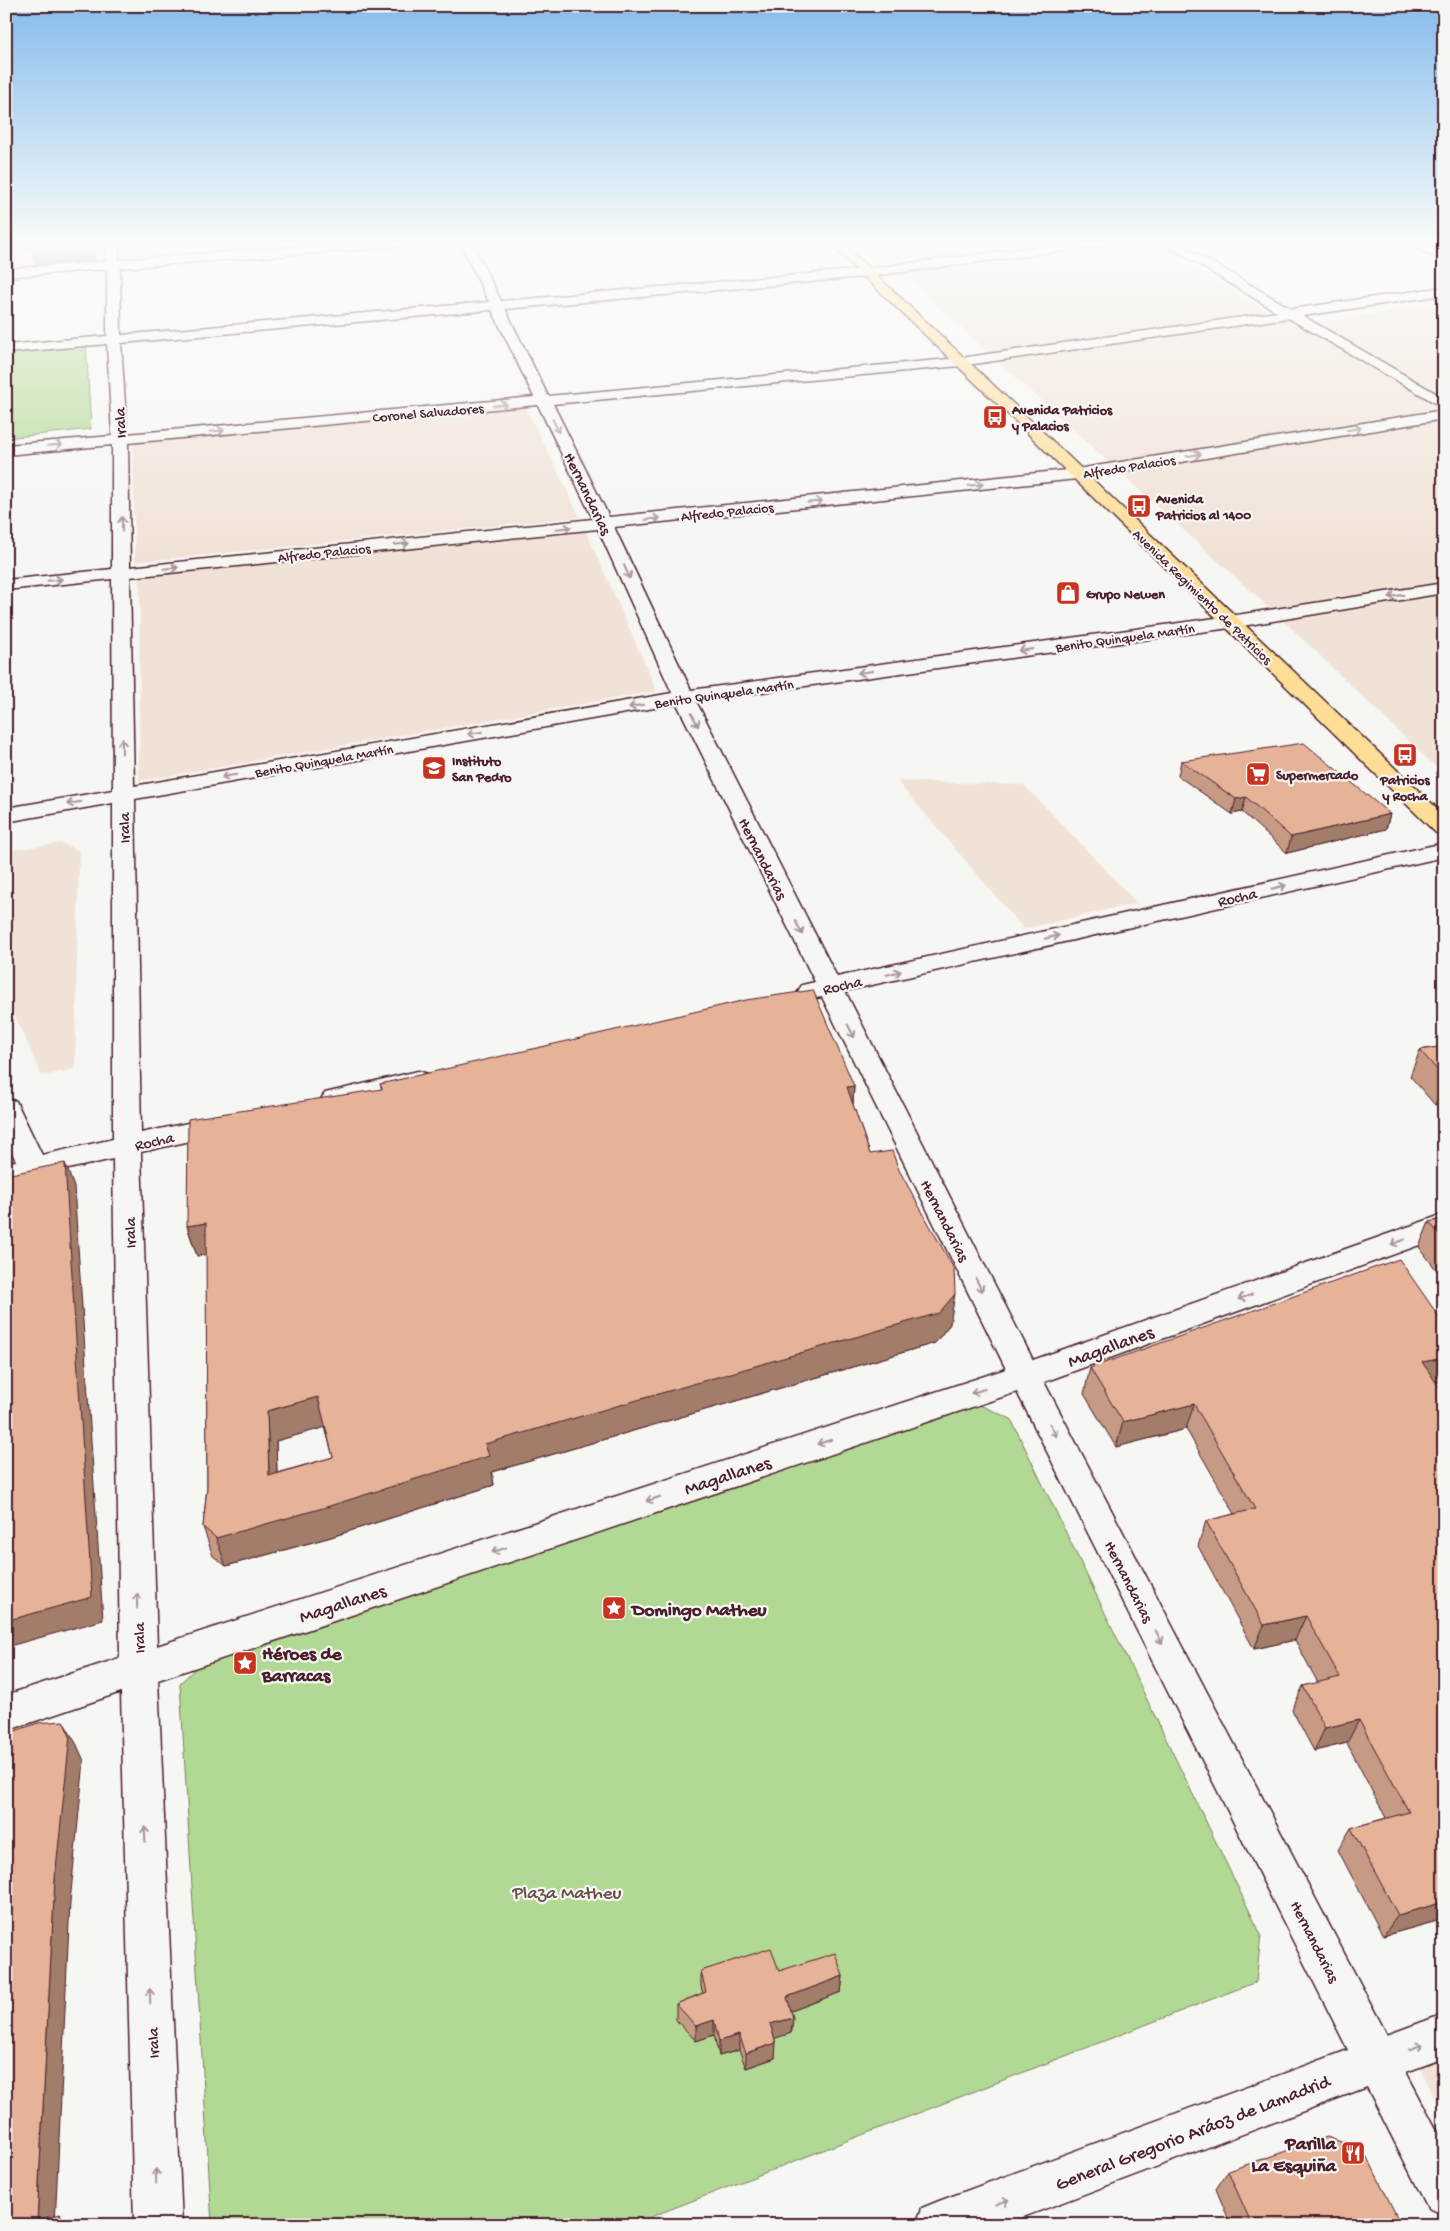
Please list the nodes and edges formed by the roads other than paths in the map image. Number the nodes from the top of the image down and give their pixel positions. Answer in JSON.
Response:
{"nodes":[{"id":1,"x":48,"y":345,"type":"edge"},
{"id":2,"x":114,"y":345,"type":"edge"},
{"id":3,"x":517,"y":345,"type":"edge"},
{"id":4,"x":942,"y":345,"type":"edge"},
{"id":5,"x":1076,"y":345,"type":"edge"},
{"id":6,"x":1343,"y":345,"type":"edge"},
{"id":7,"x":6,"y":349,"type":"edge"},
{"id":8,"x":960,"y":362,"type":"junction"},
{"id":9,"x":544,"y":402,"type":"junction"},
{"id":10,"x":1444,"y":404,"type":"edge"},
{"id":11,"x":1444,"y":414,"type":"edge"},
{"id":12,"x":120,"y":439,"type":"junction"},
{"id":13,"x":6,"y":450,"type":"edge"},
{"id":14,"x":1077,"y":474,"type":"junction"},
{"id":15,"x":604,"y":524,"type":"junction"},
{"id":16,"x":122,"y":573,"type":"junction"},
{"id":17,"x":6,"y":585,"type":"edge"},
{"id":18,"x":1444,"y":588,"type":"edge"},
{"id":19,"x":1230,"y":622,"type":"junction"},
{"id":20,"x":684,"y":698,"type":"junction"},
{"id":21,"x":122,"y":794,"type":"junction"},
{"id":22,"x":6,"y":815,"type":"edge"},
{"id":23,"x":1444,"y":828,"type":"edge"},
{"id":24,"x":1444,"y":850,"type":"edge"},
{"id":25,"x":829,"y":987,"type":"junction"},
{"id":26,"x":790,"y":996,"type":"edge"},
{"id":27,"x":439,"y":1076,"type":"edge"},
{"id":28,"x":312,"y":1104,"type":"edge"},
{"id":29,"x":6,"y":1108,"type":"edge"},
{"id":30,"x":244,"y":1120,"type":"edge"},
{"id":31,"x":127,"y":1146,"type":"junction"},
{"id":32,"x":19,"y":1169,"type":"edge"},
{"id":33,"x":1444,"y":1225,"type":"edge"},
{"id":34,"x":1024,"y":1376,"type":"junction"},
{"id":35,"x":139,"y":1669,"type":"junction"},
{"id":36,"x":6,"y":1713,"type":"edge"},
{"id":37,"x":1444,"y":2036,"type":"edge"},
{"id":38,"x":1378,"y":2062,"type":"junction"},
{"id":39,"x":1444,"y":2192,"type":"edge"},
{"id":40,"x":158,"y":2225,"type":"edge"},
{"id":41,"x":939,"y":2225,"type":"edge"}],
"edges":[{"from":1,"to":7,"type":"street"},
{"from":2,"to":12,"type":"street","name":"Irala"},
{"from":3,"to":9,"type":"street","name":"Hernandarias"},
{"from":4,"to":8,"type":"main road","name":"Avenida Regimiento de Patricios"},
{"from":5,"to":8,"type":"street","name":"Coronel Salvadores"},
{"from":6,"to":10,"type":"street"},
{"from":8,"to":9,"type":"street","name":"Coronel Salvadores"},
{"from":8,"to":14,"type":"main road","name":"Avenida Regimiento de Patricios"},
{"from":12,"to":9,"type":"street","name":"Coronel Salvadores","one_way":true},
{"from":9,"to":15,"type":"street","name":"Hernandarias","one_way":true},
{"from":14,"to":11,"type":"street","name":"Alfredo Palacios","one_way":true},
{"from":13,"to":12,"type":"street","name":"Coronel Salvadores","one_way":true},
{"from":16,"to":12,"type":"street","name":"Irala","one_way":true},
{"from":15,"to":14,"type":"street","name":"Alfredo Palacios","one_way":true},
{"from":14,"to":19,"type":"main road","name":"Avenida Regimiento de Patricios"},
{"from":16,"to":15,"type":"street","name":"Alfredo Palacios","one_way":true},
{"from":15,"to":20,"type":"street","name":"Hernandarias","one_way":true},
{"from":17,"to":16,"type":"street","name":"Alfredo Palacios","one_way":true},
{"from":21,"to":16,"type":"street","name":"Irala","one_way":true},
{"from":18,"to":19,"type":"street","name":"Benito Quinquela Martín","one_way":true},
{"from":19,"to":20,"type":"street","name":"Benito Quinquela Martín","one_way":true},
{"from":19,"to":23,"type":"main road","name":"Avenida Regimiento de Patricios"},
{"from":20,"to":21,"type":"street","name":"Benito Quinquela Martín","one_way":true},
{"from":20,"to":25,"type":"street","name":"Hernandarias","one_way":true},
{"from":21,"to":22,"type":"street","name":"Benito Quinquela Martín","one_way":true},
{"from":21,"to":31,"type":"street","name":"Irala"},
{"from":25,"to":24,"type":"street","name":"Rocha","one_way":true},
{"from":25,"to":26,"type":"street","name":"Rocha"},
{"from":25,"to":34,"type":"street","name":"Hernandarias","one_way":true},
{"from":27,"to":28,"type":"street"},
{"from":29,"to":32,"type":"street"},
{"from":30,"to":31,"type":"street","name":"Rocha"},
{"from":31,"to":32,"type":"street","name":"Rocha"},
{"from":35,"to":31,"type":"street","name":"Irala","one_way":true},
{"from":33,"to":34,"type":"street","name":"Magallanes","one_way":true},
{"from":34,"to":35,"type":"street","name":"Magallanes","one_way":true},
{"from":34,"to":38,"type":"street","name":"Hernandarias","one_way":true},
{"from":35,"to":36,"type":"street","name":"Magallanes"},
{"from":40,"to":35,"type":"street","name":"Irala","one_way":true},
{"from":38,"to":37,"type":"street","name":"General Gregorio Aráoz de Lamadrid","one_way":true},
{"from":38,"to":39,"type":"street","name":"Hernandarias"},
{"from":41,"to":38,"type":"street","name":"General Gregorio Aráoz de Lamadrid","one_way":true}]}
